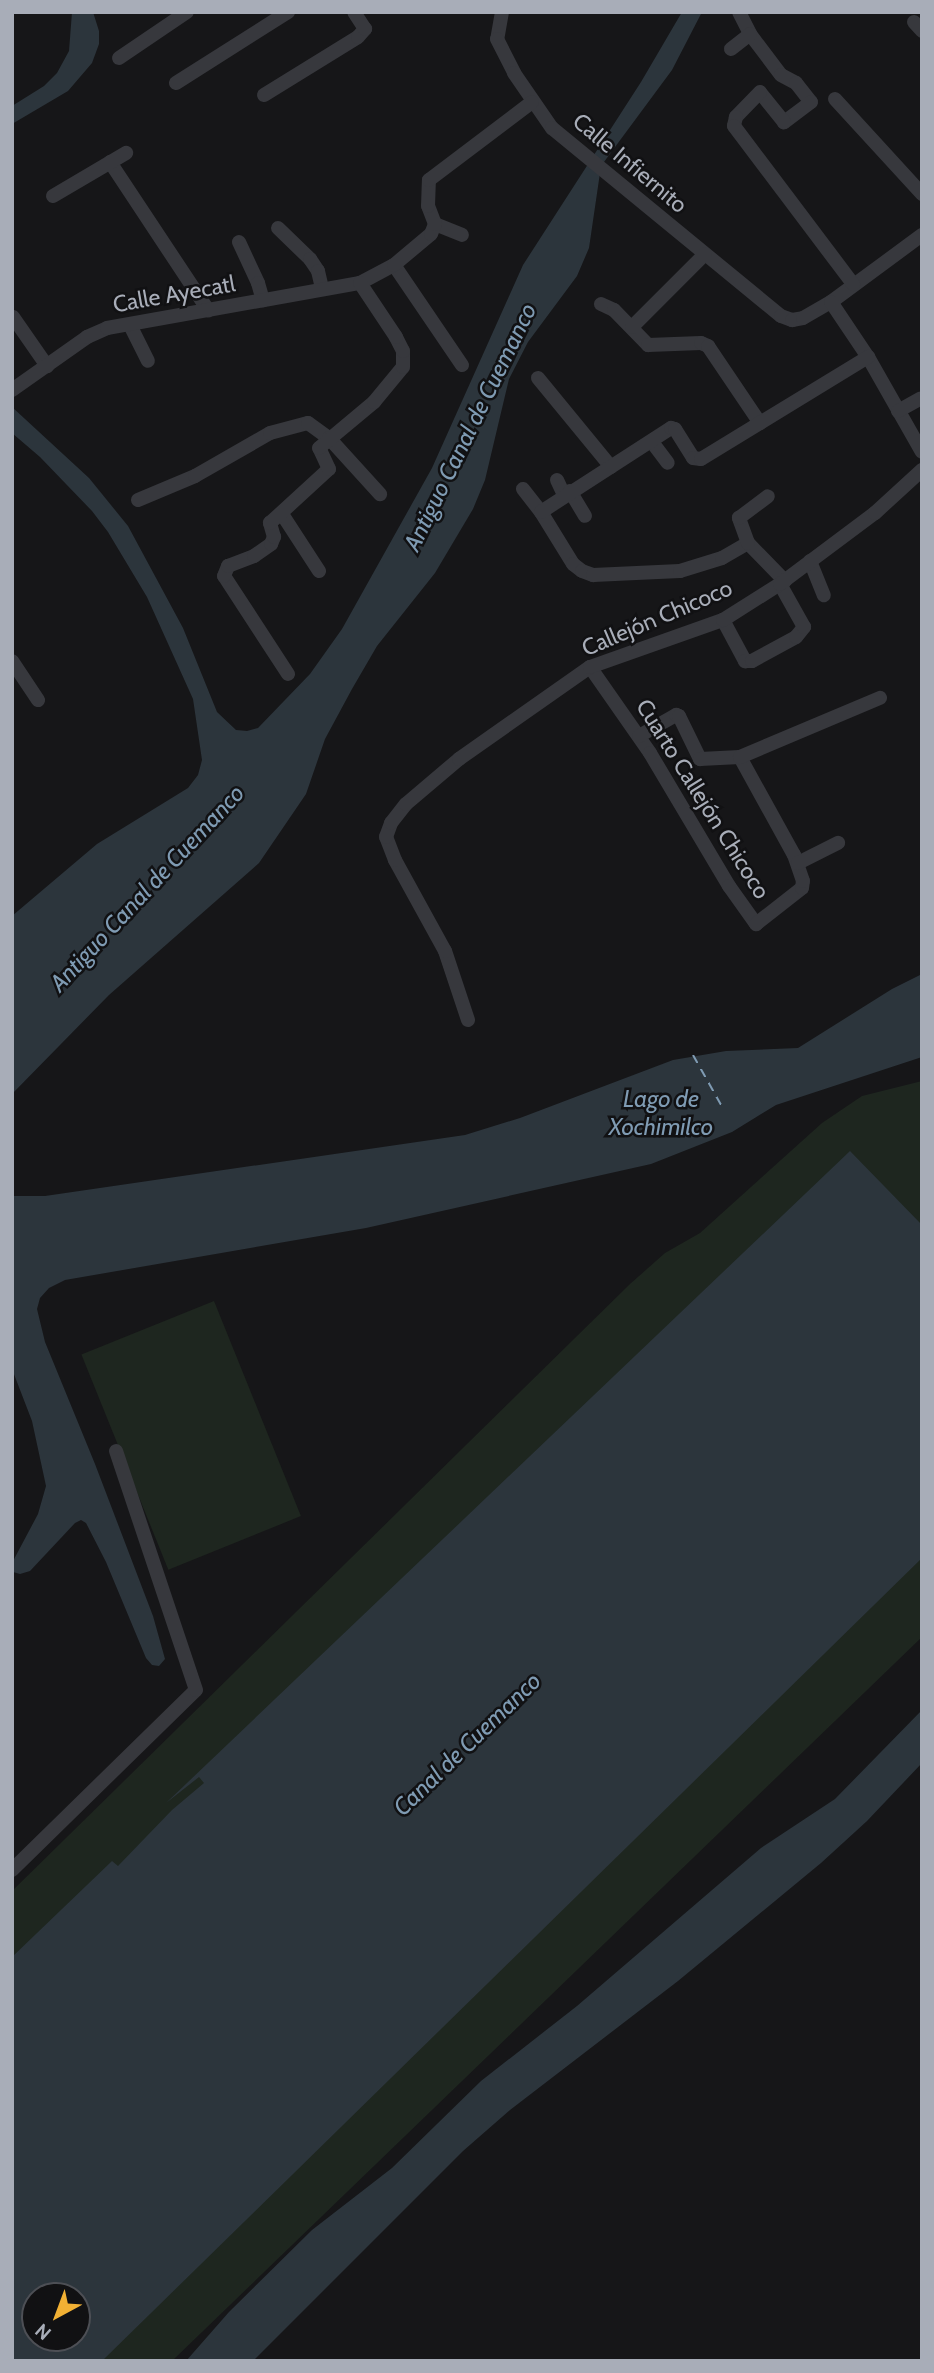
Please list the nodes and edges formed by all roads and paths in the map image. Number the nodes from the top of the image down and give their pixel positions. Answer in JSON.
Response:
{"nodes":[{"id":1,"x":187,"y":12,"type":"edge"},
{"id":2,"x":288,"y":12,"type":"edge"},
{"id":3,"x":354,"y":12,"type":"edge"},
{"id":4,"x":502,"y":12,"type":"edge"},
{"id":5,"x":739,"y":12,"type":"edge"},
{"id":6,"x":750,"y":34,"type":"junction"},
{"id":7,"x":731,"y":49,"type":"dead end"},
{"id":8,"x":119,"y":58,"type":"dead end"},
{"id":9,"x":176,"y":83,"type":"dead end"},
{"id":10,"x":264,"y":95,"type":"dead end"},
{"id":11,"x":835,"y":99,"type":"dead end"},
{"id":12,"x":532,"y":102,"type":"junction"},
{"id":13,"x":125,"y":153,"type":"dead end"},
{"id":14,"x":110,"y":162,"type":"junction"},
{"id":15,"x":922,"y":194,"type":"edge"},
{"id":16,"x":53,"y":196,"type":"dead end"},
{"id":17,"x":435,"y":224,"type":"junction"},
{"id":18,"x":278,"y":228,"type":"dead end"},
{"id":19,"x":462,"y":235,"type":"dead end"},
{"id":20,"x":920,"y":240,"type":"edge"},
{"id":21,"x":239,"y":242,"type":"dead end"},
{"id":22,"x":705,"y":254,"type":"junction"},
{"id":23,"x":394,"y":265,"type":"junction"},
{"id":24,"x":360,"y":283,"type":"junction"},
{"id":25,"x":853,"y":284,"type":"junction"},
{"id":26,"x":322,"y":289,"type":"junction"},
{"id":27,"x":263,"y":300,"type":"junction"},
{"id":28,"x":831,"y":302,"type":"junction"},
{"id":29,"x":601,"y":304,"type":"dead end"},
{"id":30,"x":208,"y":310,"type":"junction"},
{"id":31,"x":13,"y":317,"type":"edge"},
{"id":32,"x":131,"y":325,"type":"junction"},
{"id":33,"x":632,"y":327,"type":"junction"},
{"id":34,"x":868,"y":357,"type":"junction"},
{"id":35,"x":148,"y":361,"type":"dead end"},
{"id":36,"x":462,"y":365,"type":"dead end"},
{"id":37,"x":47,"y":366,"type":"junction"},
{"id":38,"x":538,"y":378,"type":"dead end"},
{"id":39,"x":12,"y":390,"type":"edge"},
{"id":40,"x":921,"y":398,"type":"edge"},
{"id":41,"x":898,"y":411,"type":"junction"},
{"id":42,"x":760,"y":423,"type":"junction"},
{"id":43,"x":329,"y":438,"type":"junction"},
{"id":44,"x":652,"y":442,"type":"junction"},
{"id":45,"x":922,"y":452,"type":"edge"},
{"id":46,"x":668,"y":463,"type":"dead end"},
{"id":47,"x":611,"y":467,"type":"junction"},
{"id":48,"x":922,"y":470,"type":"edge"},
{"id":49,"x":557,"y":480,"type":"dead end"},
{"id":50,"x":523,"y":489,"type":"dead end"},
{"id":51,"x":567,"y":493,"type":"junction"},
{"id":52,"x":380,"y":495,"type":"dead end"},
{"id":53,"x":768,"y":496,"type":"dead end"},
{"id":54,"x":138,"y":500,"type":"dead end"},
{"id":55,"x":541,"y":512,"type":"junction"},
{"id":56,"x":282,"y":514,"type":"junction"},
{"id":57,"x":585,"y":516,"type":"dead end"},
{"id":58,"x":748,"y":543,"type":"junction"},
{"id":59,"x":810,"y":561,"type":"junction"},
{"id":60,"x":319,"y":571,"type":"dead end"},
{"id":61,"x":783,"y":582,"type":"junction"},
{"id":62,"x":824,"y":595,"type":"dead end"},
{"id":63,"x":723,"y":620,"type":"junction"},
{"id":64,"x":12,"y":661,"type":"edge"},
{"id":65,"x":590,"y":667,"type":"junction"},
{"id":66,"x":288,"y":674,"type":"dead end"},
{"id":67,"x":880,"y":698,"type":"dead end"},
{"id":68,"x":38,"y":701,"type":"dead end"},
{"id":69,"x":639,"y":736,"type":"junction"},
{"id":70,"x":740,"y":757,"type":"junction"},
{"id":71,"x":838,"y":843,"type":"dead end"},
{"id":72,"x":798,"y":863,"type":"junction"},
{"id":73,"x":468,"y":1020,"type":"dead end"},
{"id":74,"x":116,"y":1451,"type":"dead end"},
{"id":75,"x":12,"y":1870,"type":"edge"}],
"edges":[{"from":1,"to":8,"type":"street"},
{"from":2,"to":9,"type":"street"},
{"from":3,"to":10,"type":"street"},
{"from":4,"to":12,"type":"street","name":"Calle Infiernito"},
{"from":5,"to":6,"type":"street"},
{"from":6,"to":7,"type":"street"},
{"from":6,"to":25,"type":"street"},
{"from":11,"to":15,"type":"street"},
{"from":12,"to":17,"type":"street"},
{"from":12,"to":22,"type":"street","name":"Calle Infiernito"},
{"from":13,"to":14,"type":"street"},
{"from":14,"to":16,"type":"street"},
{"from":14,"to":30,"type":"street"},
{"from":17,"to":19,"type":"street"},
{"from":17,"to":23,"type":"street","name":"Calle Ayecatl"},
{"from":18,"to":26,"type":"street"},
{"from":20,"to":25,"type":"street"},
{"from":21,"to":27,"type":"street"},
{"from":22,"to":28,"type":"street","name":"Calle Infiernito"},
{"from":22,"to":33,"type":"street"},
{"from":23,"to":24,"type":"street","name":"Calle Ayecatl"},
{"from":23,"to":36,"type":"street"},
{"from":24,"to":26,"type":"street","name":"Calle Ayecatl"},
{"from":24,"to":43,"type":"street"},
{"from":25,"to":28,"type":"street"},
{"from":26,"to":27,"type":"street","name":"Calle Ayecatl"},
{"from":27,"to":30,"type":"street","name":"Calle Ayecatl"},
{"from":28,"to":34,"type":"street"},
{"from":29,"to":33,"type":"street"},
{"from":30,"to":32,"type":"street","name":"Calle Ayecatl"},
{"from":31,"to":37,"type":"street"},
{"from":32,"to":35,"type":"street"},
{"from":32,"to":37,"type":"street","name":"Calle Ayecatl"},
{"from":33,"to":42,"type":"street"},
{"from":34,"to":41,"type":"street"},
{"from":34,"to":42,"type":"street"},
{"from":37,"to":39,"type":"street","name":"Calle Ayecatl"},
{"from":38,"to":47,"type":"street"},
{"from":40,"to":41,"type":"street"},
{"from":41,"to":45,"type":"street"},
{"from":42,"to":44,"type":"street"},
{"from":43,"to":52,"type":"street"},
{"from":43,"to":54,"type":"street"},
{"from":43,"to":56,"type":"street"},
{"from":44,"to":46,"type":"street"},
{"from":44,"to":47,"type":"street"},
{"from":47,"to":51,"type":"street"},
{"from":48,"to":59,"type":"street","name":"Callejón Chicoco"},
{"from":49,"to":51,"type":"street"},
{"from":50,"to":55,"type":"street"},
{"from":51,"to":55,"type":"street"},
{"from":51,"to":57,"type":"street"},
{"from":53,"to":58,"type":"street"},
{"from":55,"to":58,"type":"street"},
{"from":56,"to":60,"type":"street"},
{"from":56,"to":66,"type":"street"},
{"from":58,"to":61,"type":"street"},
{"from":59,"to":61,"type":"street","name":"Callejón Chicoco"},
{"from":59,"to":62,"type":"street"},
{"from":61,"to":63,"type":"street","name":"Callejón Chicoco"},
{"from":61,"to":63,"type":"street"},
{"from":63,"to":65,"type":"street","name":"Callejón Chicoco"},
{"from":64,"to":68,"type":"street"},
{"from":65,"to":69,"type":"street","name":"Cuarto Callejón Chicoco"},
{"from":65,"to":73,"type":"street","name":"Callejón Chicoco"},
{"from":67,"to":70,"type":"street"},
{"from":69,"to":70,"type":"street"},
{"from":69,"to":72,"type":"street","name":"Cuarto Callejón Chicoco"},
{"from":70,"to":72,"type":"street","name":"Cuarto Callejón Chicoco"},
{"from":71,"to":72,"type":"street"},
{"from":74,"to":75,"type":"street"}]}
